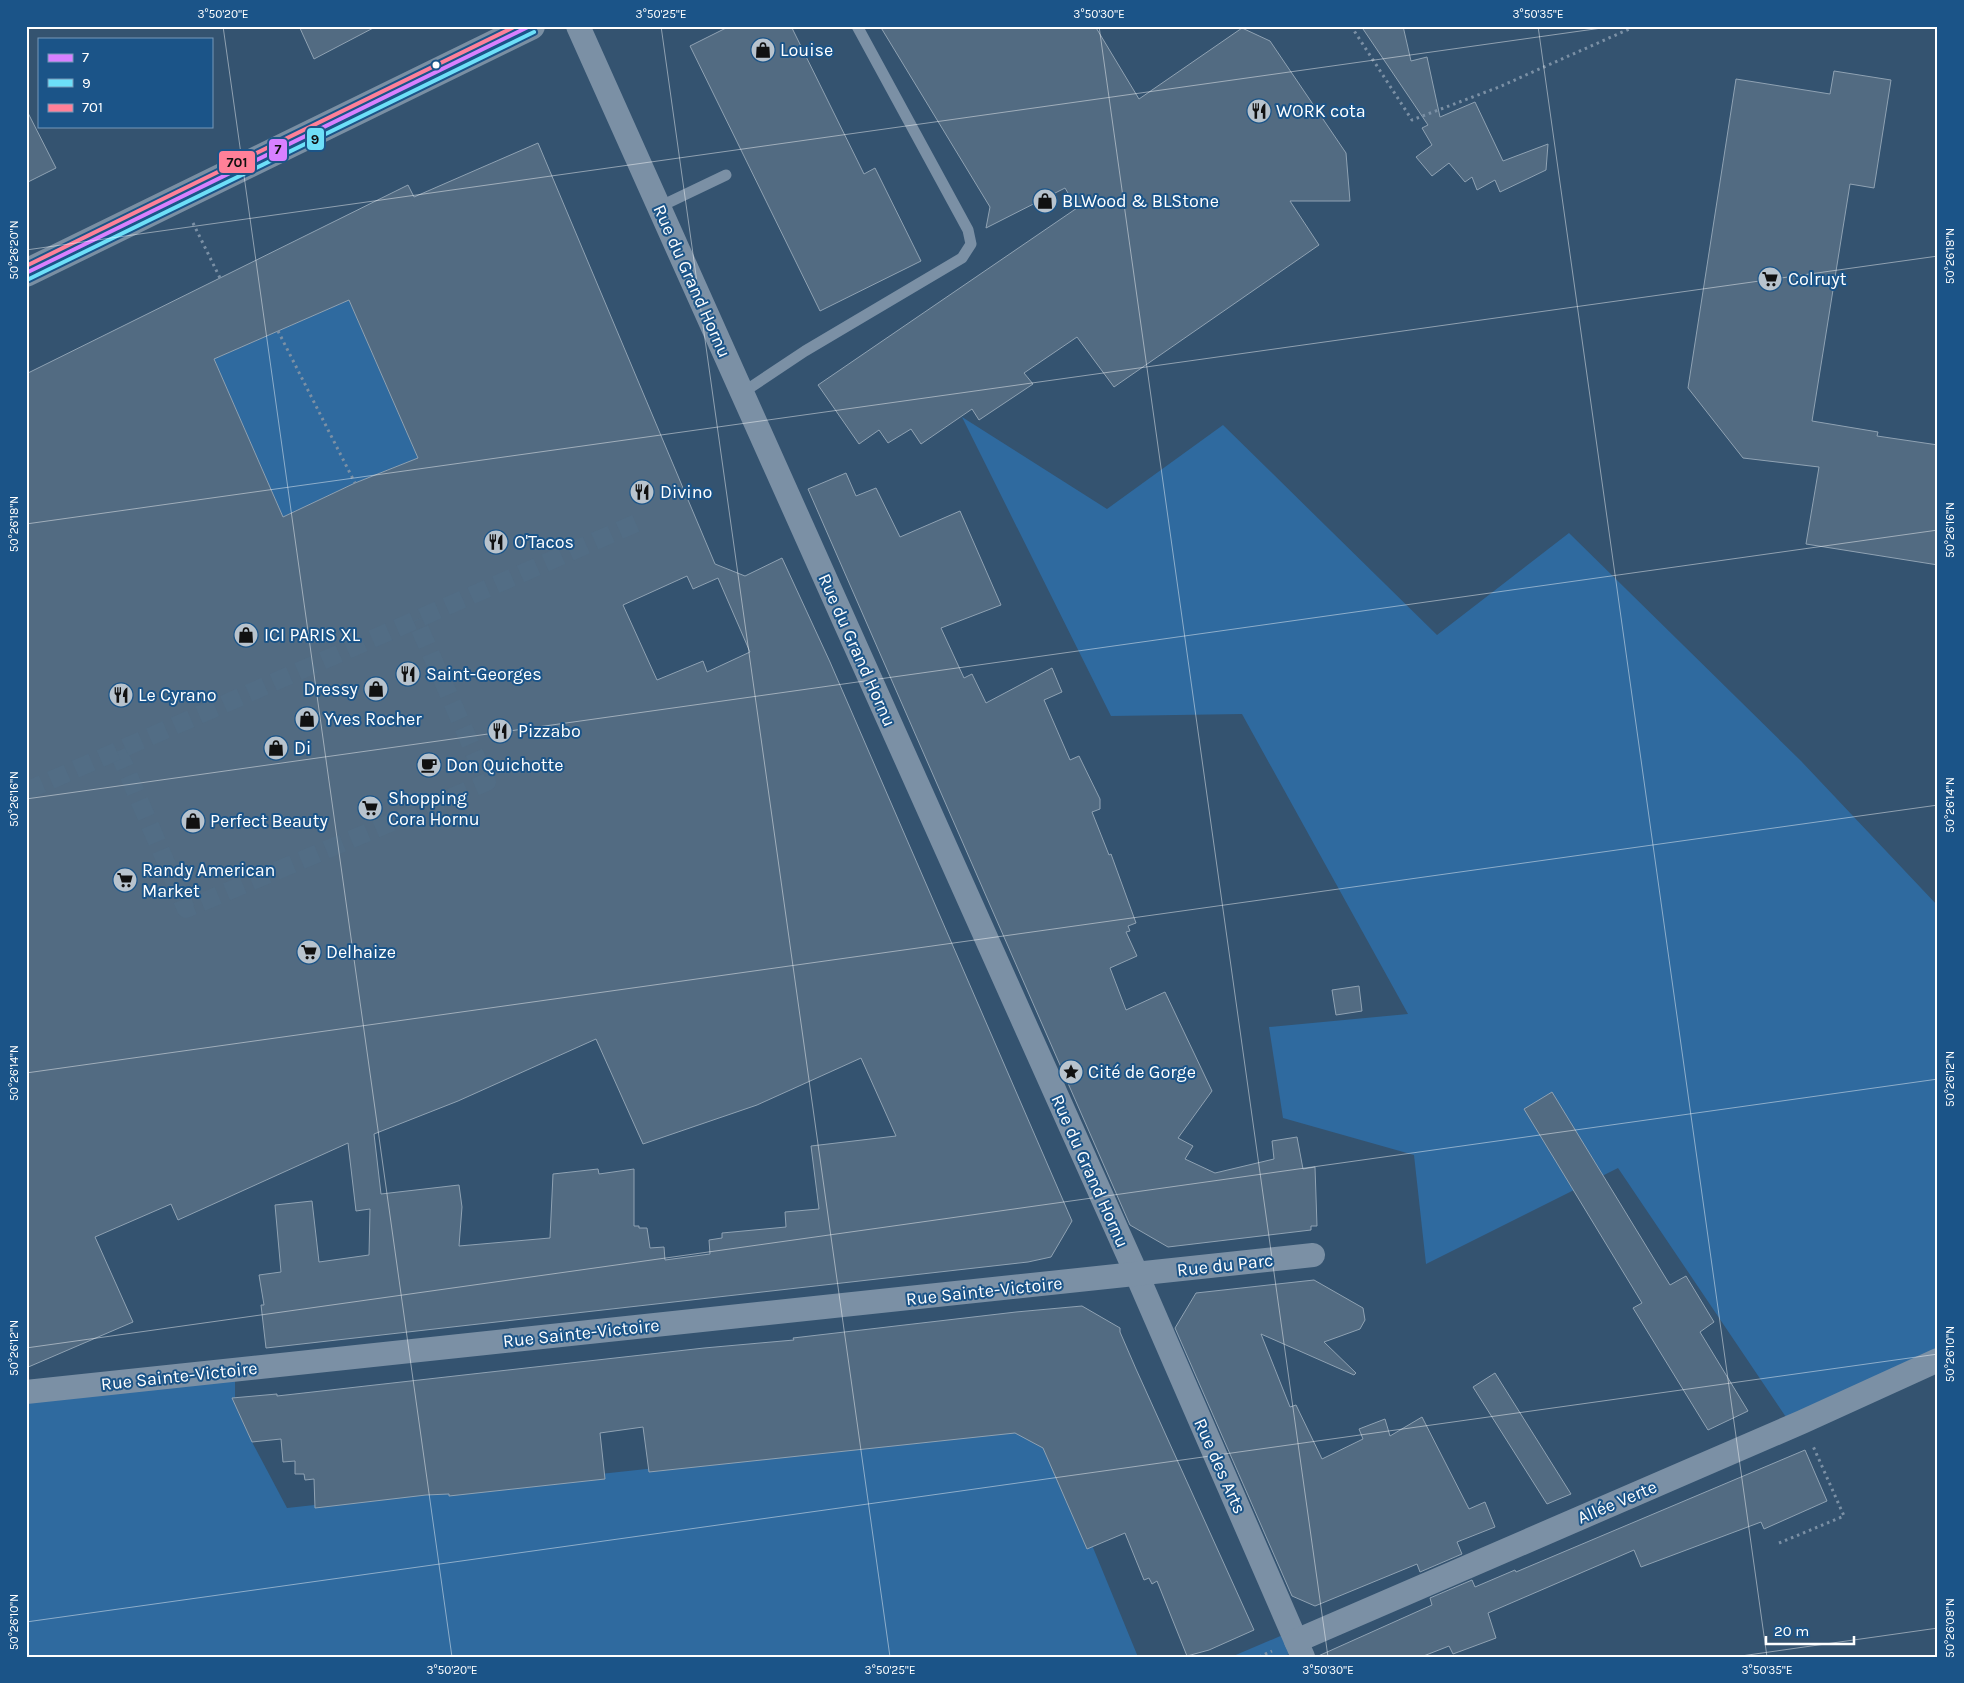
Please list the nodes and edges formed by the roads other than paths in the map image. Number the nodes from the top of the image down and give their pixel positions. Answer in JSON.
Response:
{"nodes":[{"id":1,"x":531,"y":26,"type":"edge"},
{"id":2,"x":578,"y":26,"type":"edge"},
{"id":3,"x":857,"y":26,"type":"edge"},
{"id":4,"x":726,"y":175,"type":"dead end"},
{"id":5,"x":659,"y":207,"type":"junction"},
{"id":6,"x":26,"y":273,"type":"edge"},
{"id":7,"x":742,"y":393,"type":"junction"},
{"id":8,"x":1313,"y":1255,"type":"dead end"},
{"id":9,"x":1137,"y":1274,"type":"junction"},
{"id":10,"x":1938,"y":1360,"type":"edge"},
{"id":11,"x":26,"y":1392,"type":"edge"},
{"id":12,"x":1299,"y":1649,"type":"edge"}],
"edges":[{"from":1,"to":6,"type":"main road"},
{"from":2,"to":5,"type":"street","name":"Rue du Grand Hornu"},
{"from":3,"to":7,"type":"lane"},
{"from":4,"to":5,"type":"lane"},
{"from":5,"to":7,"type":"street","name":"Rue du Grand Hornu"},
{"from":7,"to":9,"type":"street","name":"Rue du Grand Hornu"},
{"from":8,"to":9,"type":"street","name":"Rue du Parc"},
{"from":9,"to":11,"type":"street","name":"Rue Sainte-Victoire"},
{"from":9,"to":12,"type":"street","name":"Rue des Arts"},
{"from":10,"to":12,"type":"street","name":"Allée Verte"}]}
